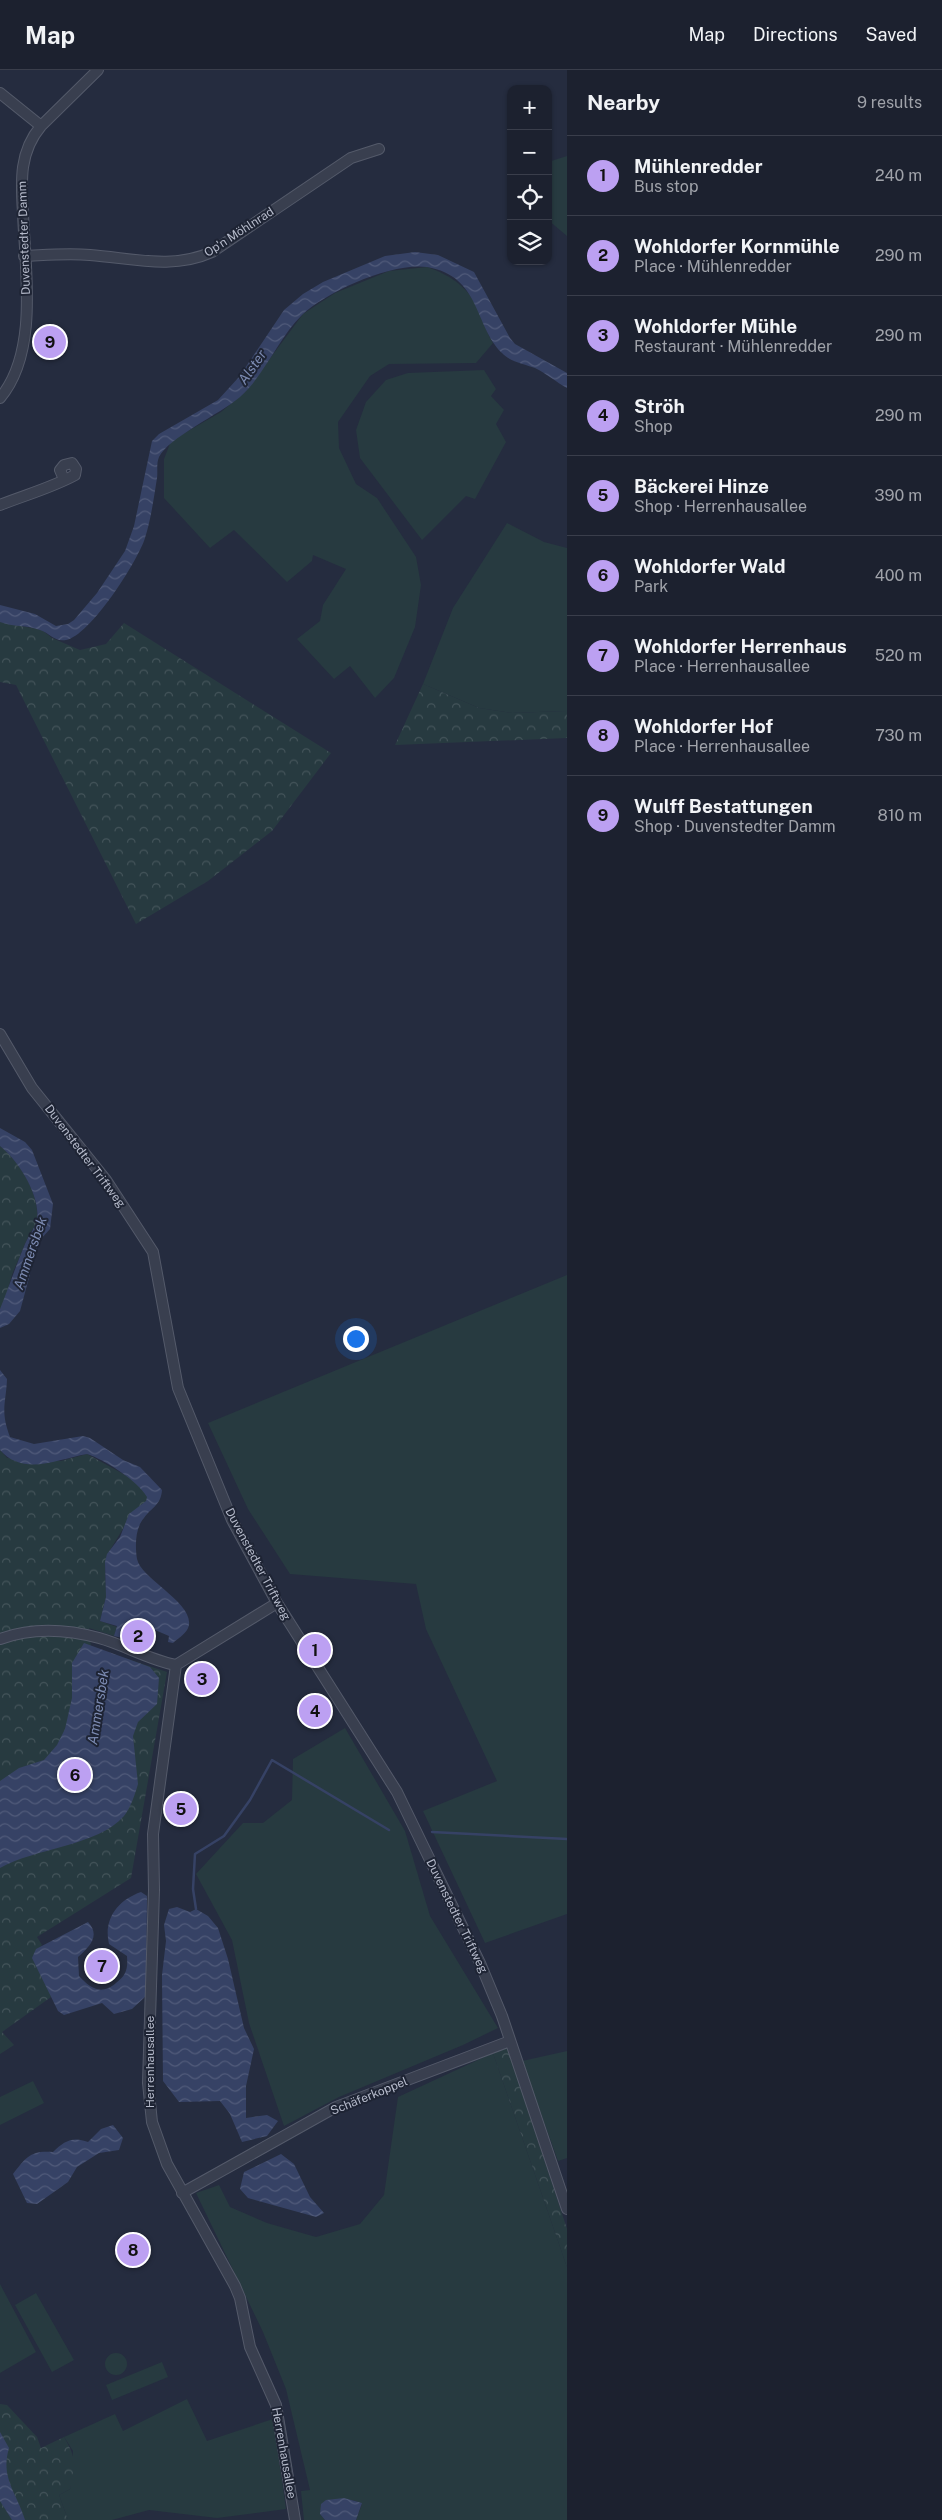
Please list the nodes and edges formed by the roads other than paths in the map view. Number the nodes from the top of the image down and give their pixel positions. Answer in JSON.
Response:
{"nodes":[{"id":1,"x":98,"y":70,"type":"edge"},
{"id":2,"x":0,"y":93,"type":"edge"},
{"id":3,"x":41,"y":126,"type":"junction"},
{"id":4,"x":379,"y":149,"type":"dead end"},
{"id":5,"x":24,"y":256,"type":"junction"},
{"id":6,"x":0,"y":398,"type":"edge"},
{"id":7,"x":66,"y":479,"type":"dead end"},
{"id":8,"x":0,"y":505,"type":"edge"},
{"id":9,"x":0,"y":1034,"type":"edge"},
{"id":10,"x":277,"y":1603,"type":"junction"},
{"id":11,"x":0,"y":1639,"type":"edge"},
{"id":12,"x":176,"y":1665,"type":"junction"},
{"id":13,"x":510,"y":2041,"type":"junction"},
{"id":14,"x":182,"y":2194,"type":"junction"},
{"id":15,"x":567,"y":2209,"type":"edge"},
{"id":16,"x":295,"y":2520,"type":"edge"}],
"edges":[{"from":1,"to":3,"type":"street","name":"Duvenstedter Damm"},
{"from":2,"to":3,"type":"street"},
{"from":3,"to":5,"type":"street","name":"Duvenstedter Damm"},
{"from":4,"to":5,"type":"street","name":"Op'n Möhlnrad"},
{"from":5,"to":6,"type":"street","name":"Duvenstedter Damm"},
{"from":7,"to":8,"type":"street"},
{"from":9,"to":10,"type":"street","name":"Duvenstedter Triftweg"},
{"from":10,"to":12,"type":"street"},
{"from":10,"to":13,"type":"street","name":"Duvenstedter Triftweg"},
{"from":11,"to":12,"type":"street"},
{"from":12,"to":14,"type":"street","name":"Herrenhausallee"},
{"from":13,"to":14,"type":"street","name":"Schäferkoppel"},
{"from":13,"to":15,"type":"street","name":"Duvenstedter Triftweg"},
{"from":14,"to":16,"type":"street","name":"Herrenhausallee"}]}
